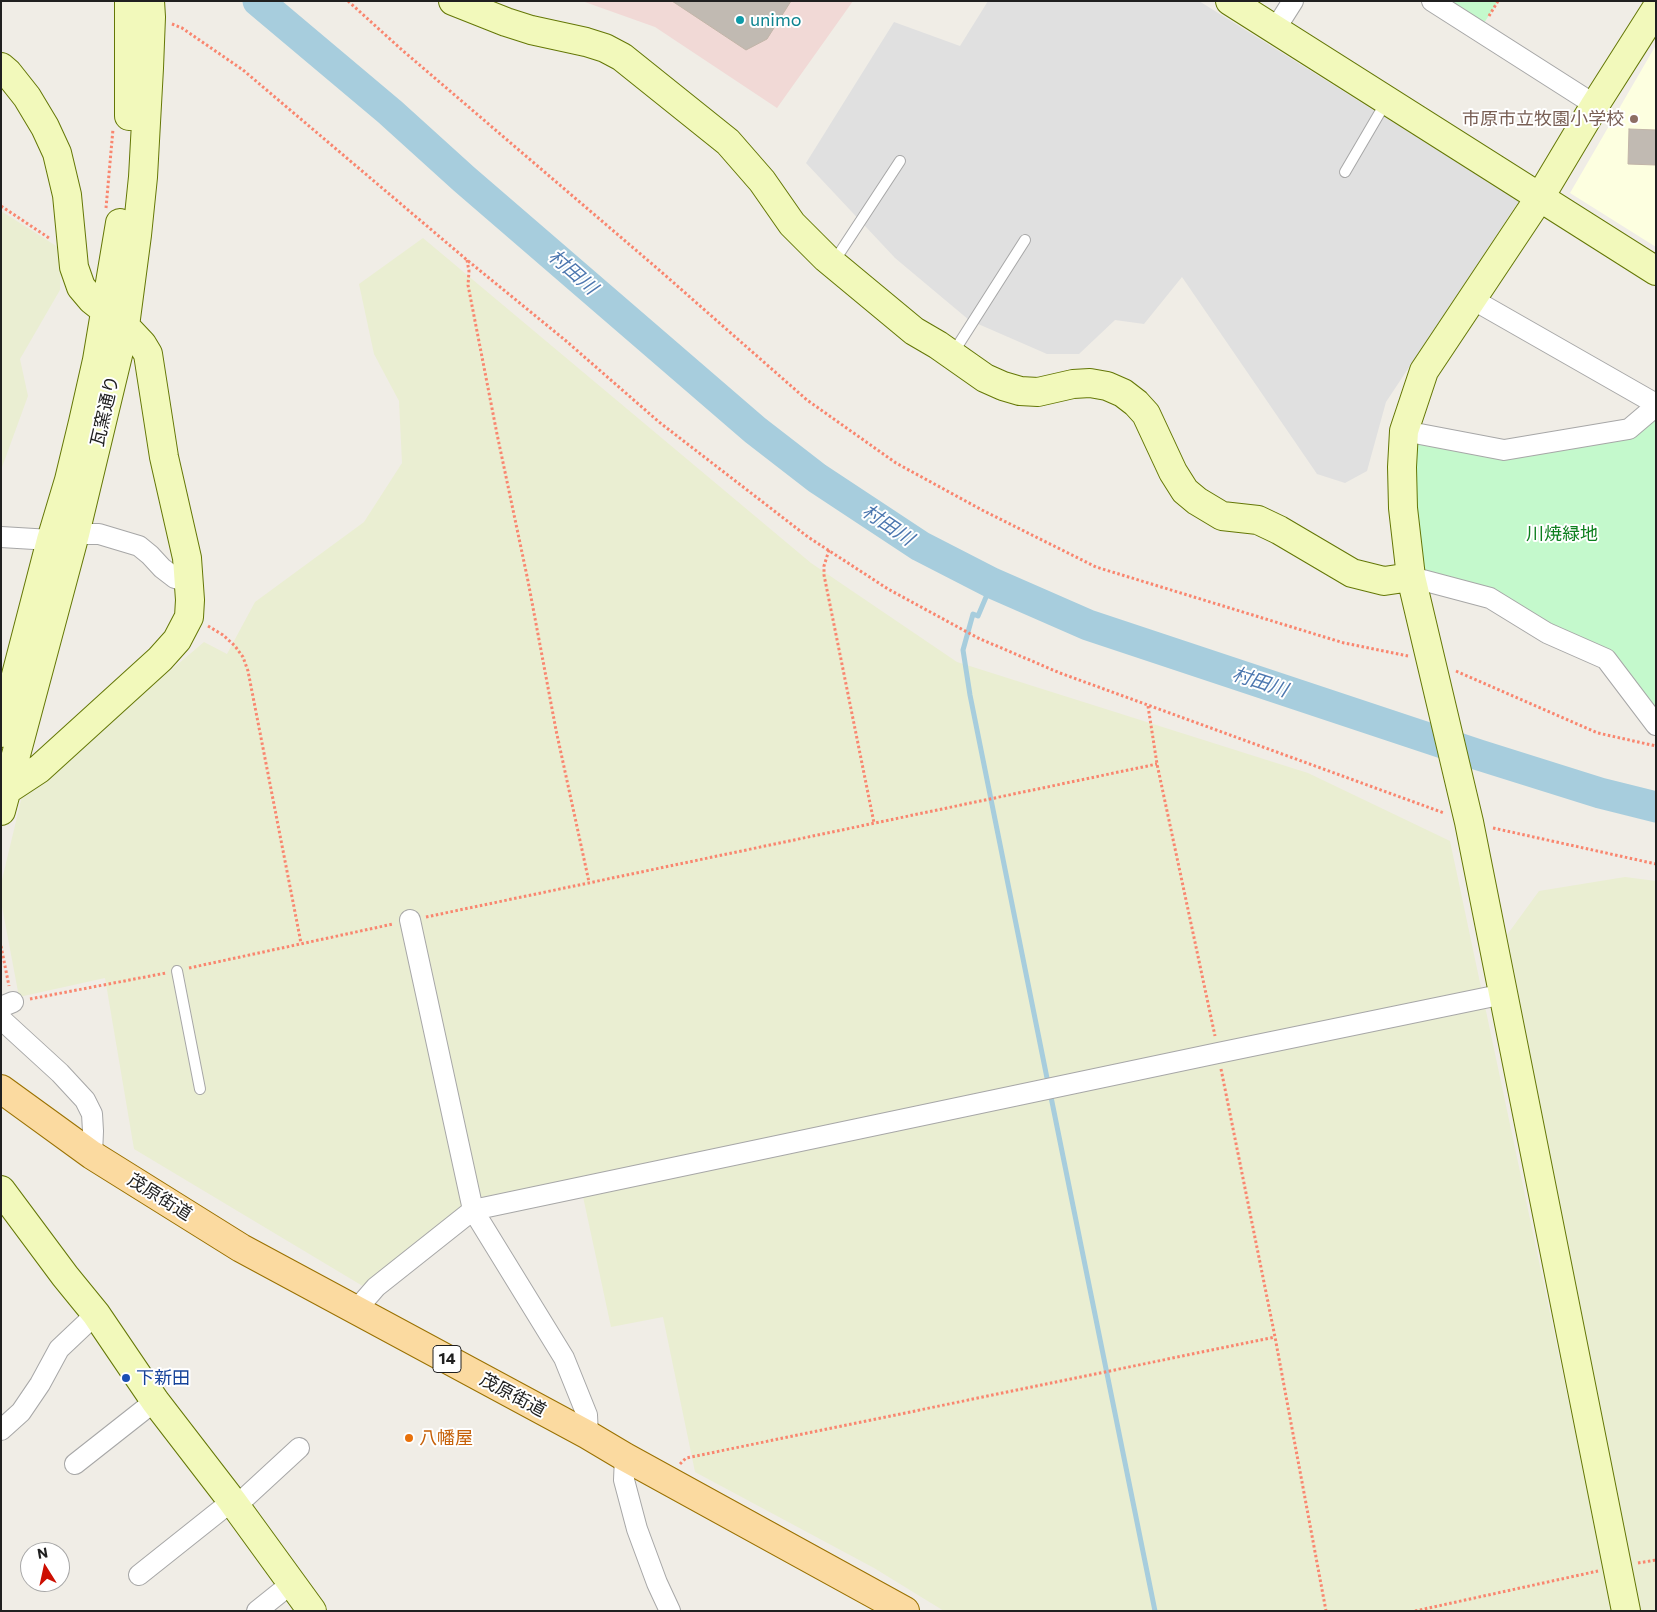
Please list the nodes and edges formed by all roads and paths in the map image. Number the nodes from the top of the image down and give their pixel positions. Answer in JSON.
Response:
{"nodes":[{"id":1,"x":129,"y":1,"type":"edge"},
{"id":2,"x":348,"y":1,"type":"edge"},
{"id":3,"x":453,"y":1,"type":"edge"},
{"id":4,"x":1230,"y":1,"type":"edge"},
{"id":5,"x":1293,"y":1,"type":"edge"},
{"id":6,"x":1432,"y":1,"type":"edge"},
{"id":7,"x":150,"y":9,"type":"edge"},
{"id":8,"x":1656,"y":9,"type":"edge"},
{"id":9,"x":1274,"y":31,"type":"junction"},
{"id":10,"x":1,"y":67,"type":"edge"},
{"id":11,"x":1387,"y":101,"type":"junction"},
{"id":12,"x":1595,"y":105,"type":"junction"},
{"id":13,"x":113,"y":125,"type":"dead end"},
{"id":14,"x":900,"y":162,"type":"dead end"},
{"id":15,"x":1345,"y":172,"type":"dead end"},
{"id":16,"x":1540,"y":197,"type":"junction"},
{"id":17,"x":1,"y":206,"type":"edge"},
{"id":18,"x":106,"y":212,"type":"dead end"},
{"id":19,"x":1024,"y":240,"type":"dead end"},
{"id":20,"x":73,"y":254,"type":"junction"},
{"id":21,"x":467,"y":260,"type":"junction"},
{"id":22,"x":832,"y":264,"type":"junction"},
{"id":23,"x":1656,"y":271,"type":"edge"},
{"id":24,"x":1472,"y":299,"type":"junction"},
{"id":25,"x":116,"y":319,"type":"junction"},
{"id":26,"x":952,"y":355,"type":"junction"},
{"id":27,"x":1656,"y":405,"type":"edge"},
{"id":28,"x":1404,"y":431,"type":"junction"},
{"id":29,"x":1,"y":537,"type":"edge"},
{"id":30,"x":63,"y":537,"type":"junction"},
{"id":31,"x":829,"y":550,"type":"junction"},
{"id":32,"x":1411,"y":577,"type":"junction"},
{"id":33,"x":188,"y":582,"type":"junction"},
{"id":34,"x":189,"y":617,"type":"junction"},
{"id":35,"x":1431,"y":660,"type":"junction"},
{"id":36,"x":1148,"y":706,"type":"junction"},
{"id":37,"x":1656,"y":725,"type":"edge"},
{"id":38,"x":1,"y":733,"type":"edge"},
{"id":39,"x":1656,"y":746,"type":"edge"},
{"id":40,"x":1158,"y":764,"type":"junction"},
{"id":41,"x":4,"y":801,"type":"edge"},
{"id":42,"x":1469,"y":822,"type":"junction"},
{"id":43,"x":874,"y":823,"type":"junction"},
{"id":44,"x":1656,"y":864,"type":"edge"},
{"id":45,"x":589,"y":882,"type":"junction"},
{"id":46,"x":410,"y":920,"type":"junction"},
{"id":47,"x":301,"y":943,"type":"junction"},
{"id":48,"x":1,"y":946,"type":"edge"},
{"id":49,"x":177,"y":971,"type":"junction"},
{"id":50,"x":1504,"y":994,"type":"junction"},
{"id":51,"x":7,"y":1005,"type":"edge"},
{"id":52,"x":1,"y":1019,"type":"edge"},
{"id":53,"x":1218,"y":1053,"type":"junction"},
{"id":54,"x":1,"y":1089,"type":"edge"},
{"id":55,"x":200,"y":1089,"type":"dead end"},
{"id":56,"x":92,"y":1155,"type":"junction"},
{"id":57,"x":1,"y":1190,"type":"edge"},
{"id":58,"x":473,"y":1210,"type":"junction"},
{"id":59,"x":356,"y":1310,"type":"junction"},
{"id":60,"x":96,"y":1314,"type":"junction"},
{"id":61,"x":1275,"y":1337,"type":"junction"},
{"id":62,"x":155,"y":1401,"type":"junction"},
{"id":63,"x":1,"y":1430,"type":"edge"},
{"id":64,"x":588,"y":1435,"type":"junction"},
{"id":65,"x":299,"y":1448,"type":"dead end"},
{"id":66,"x":625,"y":1457,"type":"junction"},
{"id":67,"x":75,"y":1464,"type":"dead end"},
{"id":68,"x":666,"y":1479,"type":"junction"},
{"id":69,"x":234,"y":1504,"type":"junction"},
{"id":70,"x":1618,"y":1567,"type":"junction"},
{"id":71,"x":139,"y":1575,"type":"dead end"},
{"id":72,"x":292,"y":1583,"type":"junction"},
{"id":73,"x":257,"y":1611,"type":"edge"},
{"id":74,"x":312,"y":1611,"type":"edge"},
{"id":75,"x":670,"y":1611,"type":"edge"},
{"id":76,"x":905,"y":1611,"type":"edge"},
{"id":77,"x":1326,"y":1611,"type":"edge"},
{"id":78,"x":1415,"y":1611,"type":"edge"},
{"id":79,"x":1626,"y":1611,"type":"edge"}],
"edges":[{"from":1,"to":25,"type":"street","name":"瓦窯通り"},
{"from":2,"to":35,"type":"path"},
{"from":3,"to":22,"type":"street"},
{"from":4,"to":9,"type":"street"},
{"from":5,"to":9,"type":"street"},
{"from":6,"to":12,"type":"street"},
{"from":7,"to":21,"type":"path"},
{"from":7,"to":25,"type":"street","name":"瓦窯通り"},
{"from":8,"to":12,"type":"street"},
{"from":9,"to":11,"type":"street"},
{"from":10,"to":20,"type":"street"},
{"from":11,"to":15,"type":"lane"},
{"from":11,"to":16,"type":"street"},
{"from":12,"to":16,"type":"street"},
{"from":13,"to":18,"type":"path"},
{"from":14,"to":22,"type":"lane"},
{"from":16,"to":23,"type":"street"},
{"from":16,"to":24,"type":"street"},
{"from":17,"to":20,"type":"path"},
{"from":19,"to":26,"type":"lane"},
{"from":20,"to":25,"type":"street"},
{"from":21,"to":31,"type":"path"},
{"from":21,"to":45,"type":"path"},
{"from":22,"to":26,"type":"street"},
{"from":24,"to":27,"type":"street"},
{"from":24,"to":28,"type":"street"},
{"from":25,"to":30,"type":"street","name":"瓦窯通り"},
{"from":25,"to":33,"type":"street"},
{"from":26,"to":32,"type":"street"},
{"from":27,"to":28,"type":"street"},
{"from":28,"to":32,"type":"street"},
{"from":29,"to":30,"type":"street"},
{"from":30,"to":33,"type":"street"},
{"from":30,"to":38,"type":"street","name":"瓦窯通り"},
{"from":30,"to":41,"type":"street","name":"瓦窯通り"},
{"from":31,"to":36,"type":"path"},
{"from":31,"to":43,"type":"path"},
{"from":32,"to":35,"type":"street"},
{"from":32,"to":37,"type":"street"},
{"from":33,"to":34,"type":"street"},
{"from":34,"to":41,"type":"street"},
{"from":34,"to":47,"type":"path"},
{"from":35,"to":39,"type":"path"},
{"from":35,"to":42,"type":"street"},
{"from":36,"to":40,"type":"path"},
{"from":36,"to":42,"type":"path"},
{"from":40,"to":43,"type":"path"},
{"from":40,"to":53,"type":"path"},
{"from":42,"to":44,"type":"path"},
{"from":42,"to":50,"type":"street"},
{"from":43,"to":45,"type":"path"},
{"from":45,"to":46,"type":"path"},
{"from":46,"to":47,"type":"path"},
{"from":46,"to":58,"type":"street"},
{"from":47,"to":49,"type":"path"},
{"from":48,"to":51,"type":"path"},
{"from":49,"to":51,"type":"path"},
{"from":49,"to":55,"type":"lane"},
{"from":50,"to":53,"type":"street"},
{"from":50,"to":70,"type":"street"},
{"from":52,"to":56,"type":"street"},
{"from":53,"to":58,"type":"street"},
{"from":53,"to":61,"type":"path"},
{"from":54,"to":56,"type":"main road","name":"茂原街道","number":"14"},
{"from":56,"to":59,"type":"main road","name":"茂原街道","number":"14"},
{"from":57,"to":60,"type":"street"},
{"from":58,"to":59,"type":"street"},
{"from":58,"to":64,"type":"street"},
{"from":59,"to":64,"type":"main road","name":"茂原街道","number":"14"},
{"from":60,"to":62,"type":"street"},
{"from":60,"to":63,"type":"street"},
{"from":61,"to":68,"type":"path"},
{"from":61,"to":77,"type":"path"},
{"from":62,"to":67,"type":"street"},
{"from":62,"to":69,"type":"street"},
{"from":64,"to":66,"type":"main road","name":"茂原街道","number":"14"},
{"from":65,"to":69,"type":"street"},
{"from":66,"to":68,"type":"main road","name":"茂原街道","number":"14"},
{"from":66,"to":75,"type":"street"},
{"from":68,"to":76,"type":"main road","name":"茂原街道","number":"14"},
{"from":69,"to":71,"type":"street"},
{"from":69,"to":72,"type":"street"},
{"from":70,"to":78,"type":"path"},
{"from":70,"to":79,"type":"street"},
{"from":72,"to":73,"type":"street"},
{"from":72,"to":74,"type":"street"}]}
